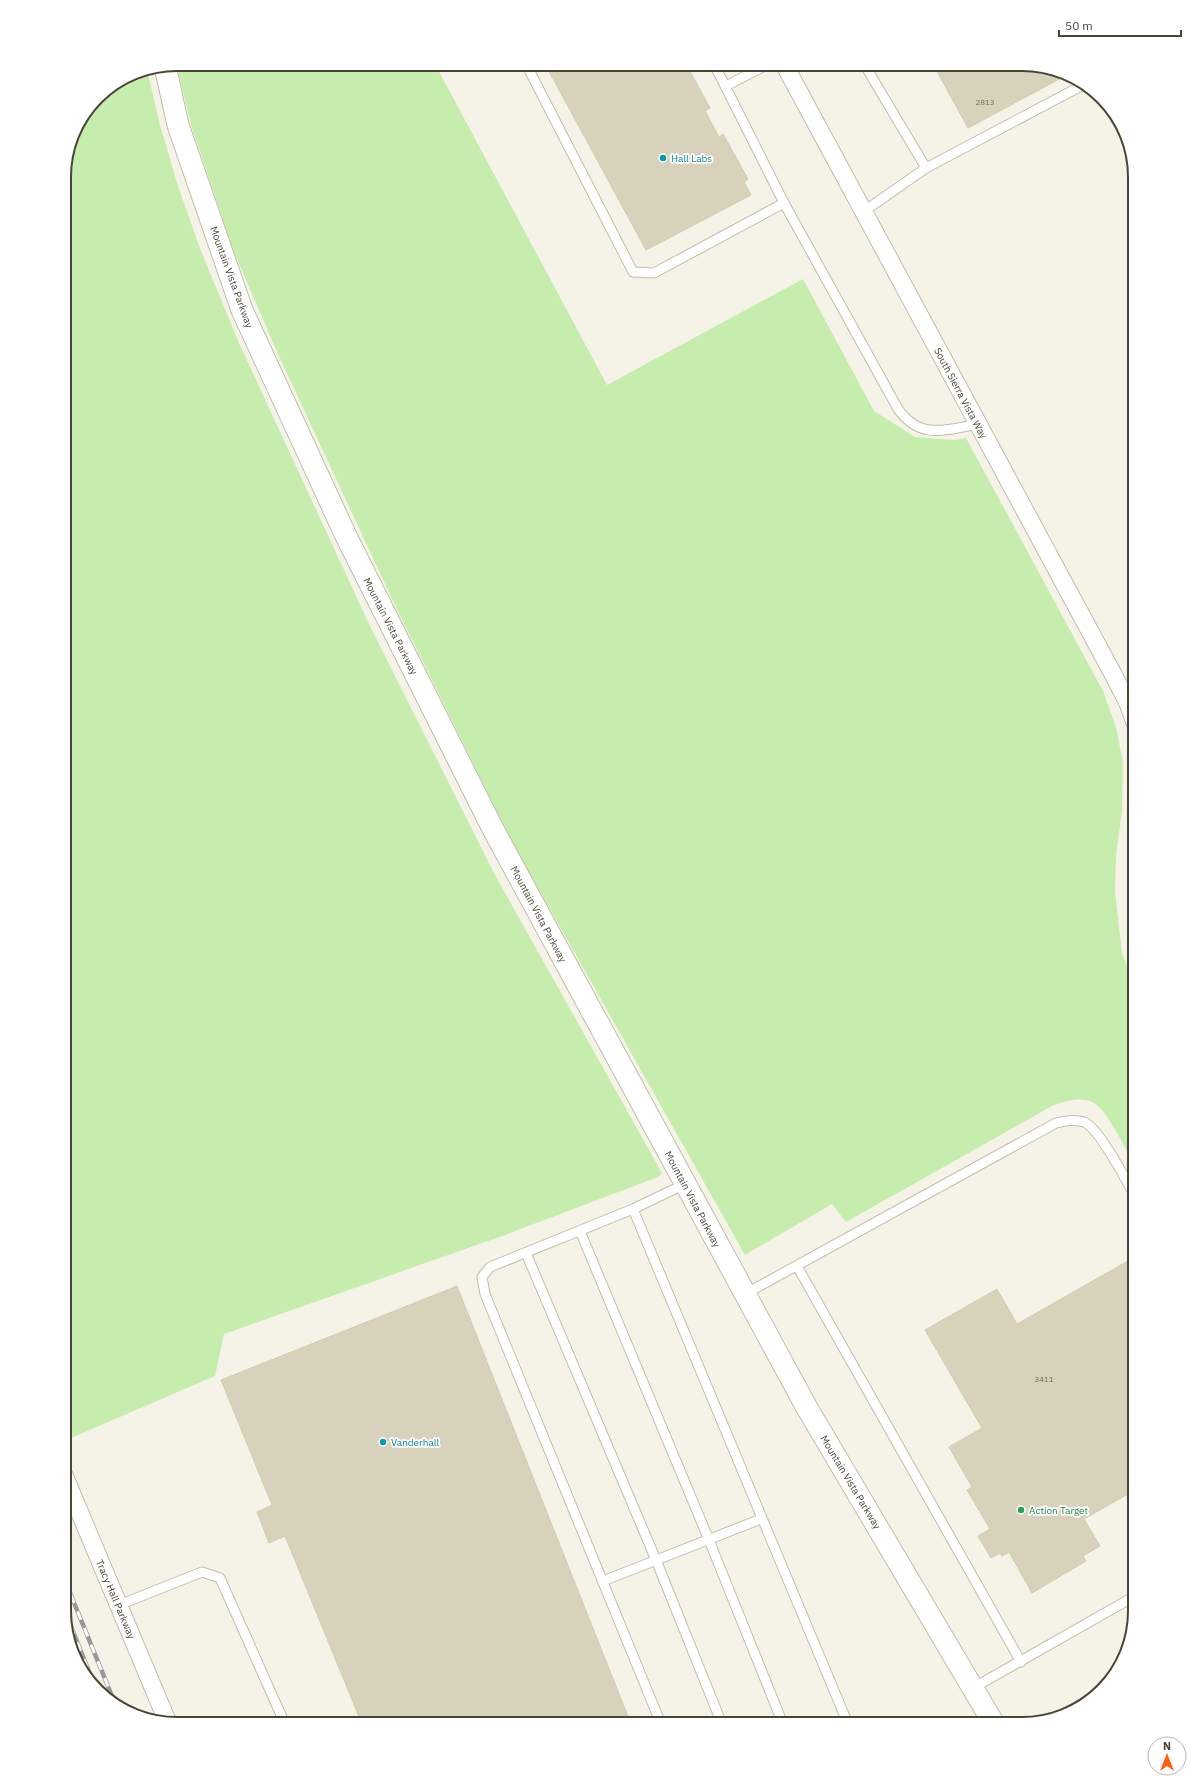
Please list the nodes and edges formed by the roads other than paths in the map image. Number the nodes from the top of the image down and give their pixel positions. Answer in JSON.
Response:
{"nodes":[{"id":1,"x":530,"y":71,"type":"edge"},
{"id":2,"x":718,"y":71,"type":"edge"},
{"id":3,"x":755,"y":71,"type":"edge"},
{"id":4,"x":788,"y":71,"type":"edge"},
{"id":5,"x":868,"y":71,"type":"edge"},
{"id":6,"x":166,"y":72,"type":"edge"},
{"id":7,"x":726,"y":86,"type":"junction"},
{"id":8,"x":1078,"y":87,"type":"edge"},
{"id":9,"x":926,"y":168,"type":"junction"},
{"id":10,"x":784,"y":203,"type":"junction"},
{"id":11,"x":863,"y":212,"type":"junction"},
{"id":12,"x":978,"y":424,"type":"junction"},
{"id":13,"x":1128,"y":703,"type":"edge"},
{"id":14,"x":685,"y":1184,"type":"junction"},
{"id":15,"x":1128,"y":1184,"type":"edge"},
{"id":16,"x":633,"y":1209,"type":"junction"},
{"id":17,"x":580,"y":1231,"type":"junction"},
{"id":18,"x":526,"y":1253,"type":"junction"},
{"id":19,"x":797,"y":1266,"type":"junction"},
{"id":20,"x":745,"y":1294,"type":"junction"},
{"id":21,"x":71,"y":1491,"type":"edge"},
{"id":22,"x":761,"y":1519,"type":"junction"},
{"id":23,"x":709,"y":1540,"type":"junction"},
{"id":24,"x":656,"y":1560,"type":"junction"},
{"id":25,"x":603,"y":1581,"type":"junction"},
{"id":26,"x":1128,"y":1600,"type":"edge"},
{"id":27,"x":119,"y":1605,"type":"junction"},
{"id":28,"x":1021,"y":1662,"type":"junction"},
{"id":29,"x":973,"y":1688,"type":"junction"},
{"id":30,"x":165,"y":1716,"type":"edge"},
{"id":31,"x":282,"y":1717,"type":"edge"},
{"id":32,"x":658,"y":1717,"type":"edge"},
{"id":33,"x":719,"y":1717,"type":"edge"},
{"id":34,"x":780,"y":1717,"type":"edge"},
{"id":35,"x":845,"y":1717,"type":"edge"},
{"id":36,"x":990,"y":1717,"type":"edge"}],
"edges":[{"from":1,"to":10,"type":"lane"},
{"from":2,"to":7,"type":"lane"},
{"from":3,"to":7,"type":"lane"},
{"from":4,"to":11,"type":"street","name":"South Sierra Vista Way"},
{"from":5,"to":9,"type":"lane"},
{"from":6,"to":14,"type":"street","name":"Mountain Vista Parkway"},
{"from":7,"to":10,"type":"lane"},
{"from":8,"to":9,"type":"lane"},
{"from":9,"to":11,"type":"lane"},
{"from":10,"to":12,"type":"lane"},
{"from":11,"to":12,"type":"street","name":"South Sierra Vista Way"},
{"from":12,"to":13,"type":"street","name":"South Sierra Vista Way"},
{"from":14,"to":16,"type":"lane"},
{"from":14,"to":20,"type":"street","name":"Mountain Vista Parkway"},
{"from":15,"to":19,"type":"lane"},
{"from":16,"to":17,"type":"lane"},
{"from":16,"to":22,"type":"lane"},
{"from":17,"to":18,"type":"lane"},
{"from":17,"to":23,"type":"lane"},
{"from":18,"to":24,"type":"lane"},
{"from":18,"to":25,"type":"lane"},
{"from":19,"to":20,"type":"lane"},
{"from":19,"to":28,"type":"lane"},
{"from":20,"to":29,"type":"street","name":"Mountain Vista Parkway"},
{"from":21,"to":27,"type":"street","name":"Tracy Hall Parkway"},
{"from":22,"to":23,"type":"lane"},
{"from":22,"to":35,"type":"lane"},
{"from":23,"to":24,"type":"lane"},
{"from":23,"to":34,"type":"lane"},
{"from":24,"to":25,"type":"lane"},
{"from":24,"to":33,"type":"lane"},
{"from":25,"to":32,"type":"lane"},
{"from":26,"to":28,"type":"lane"},
{"from":27,"to":30,"type":"street","name":"Tracy Hall Parkway"},
{"from":27,"to":31,"type":"lane"},
{"from":28,"to":29,"type":"lane"},
{"from":29,"to":36,"type":"street","name":"Mountain Vista Parkway"}]}
